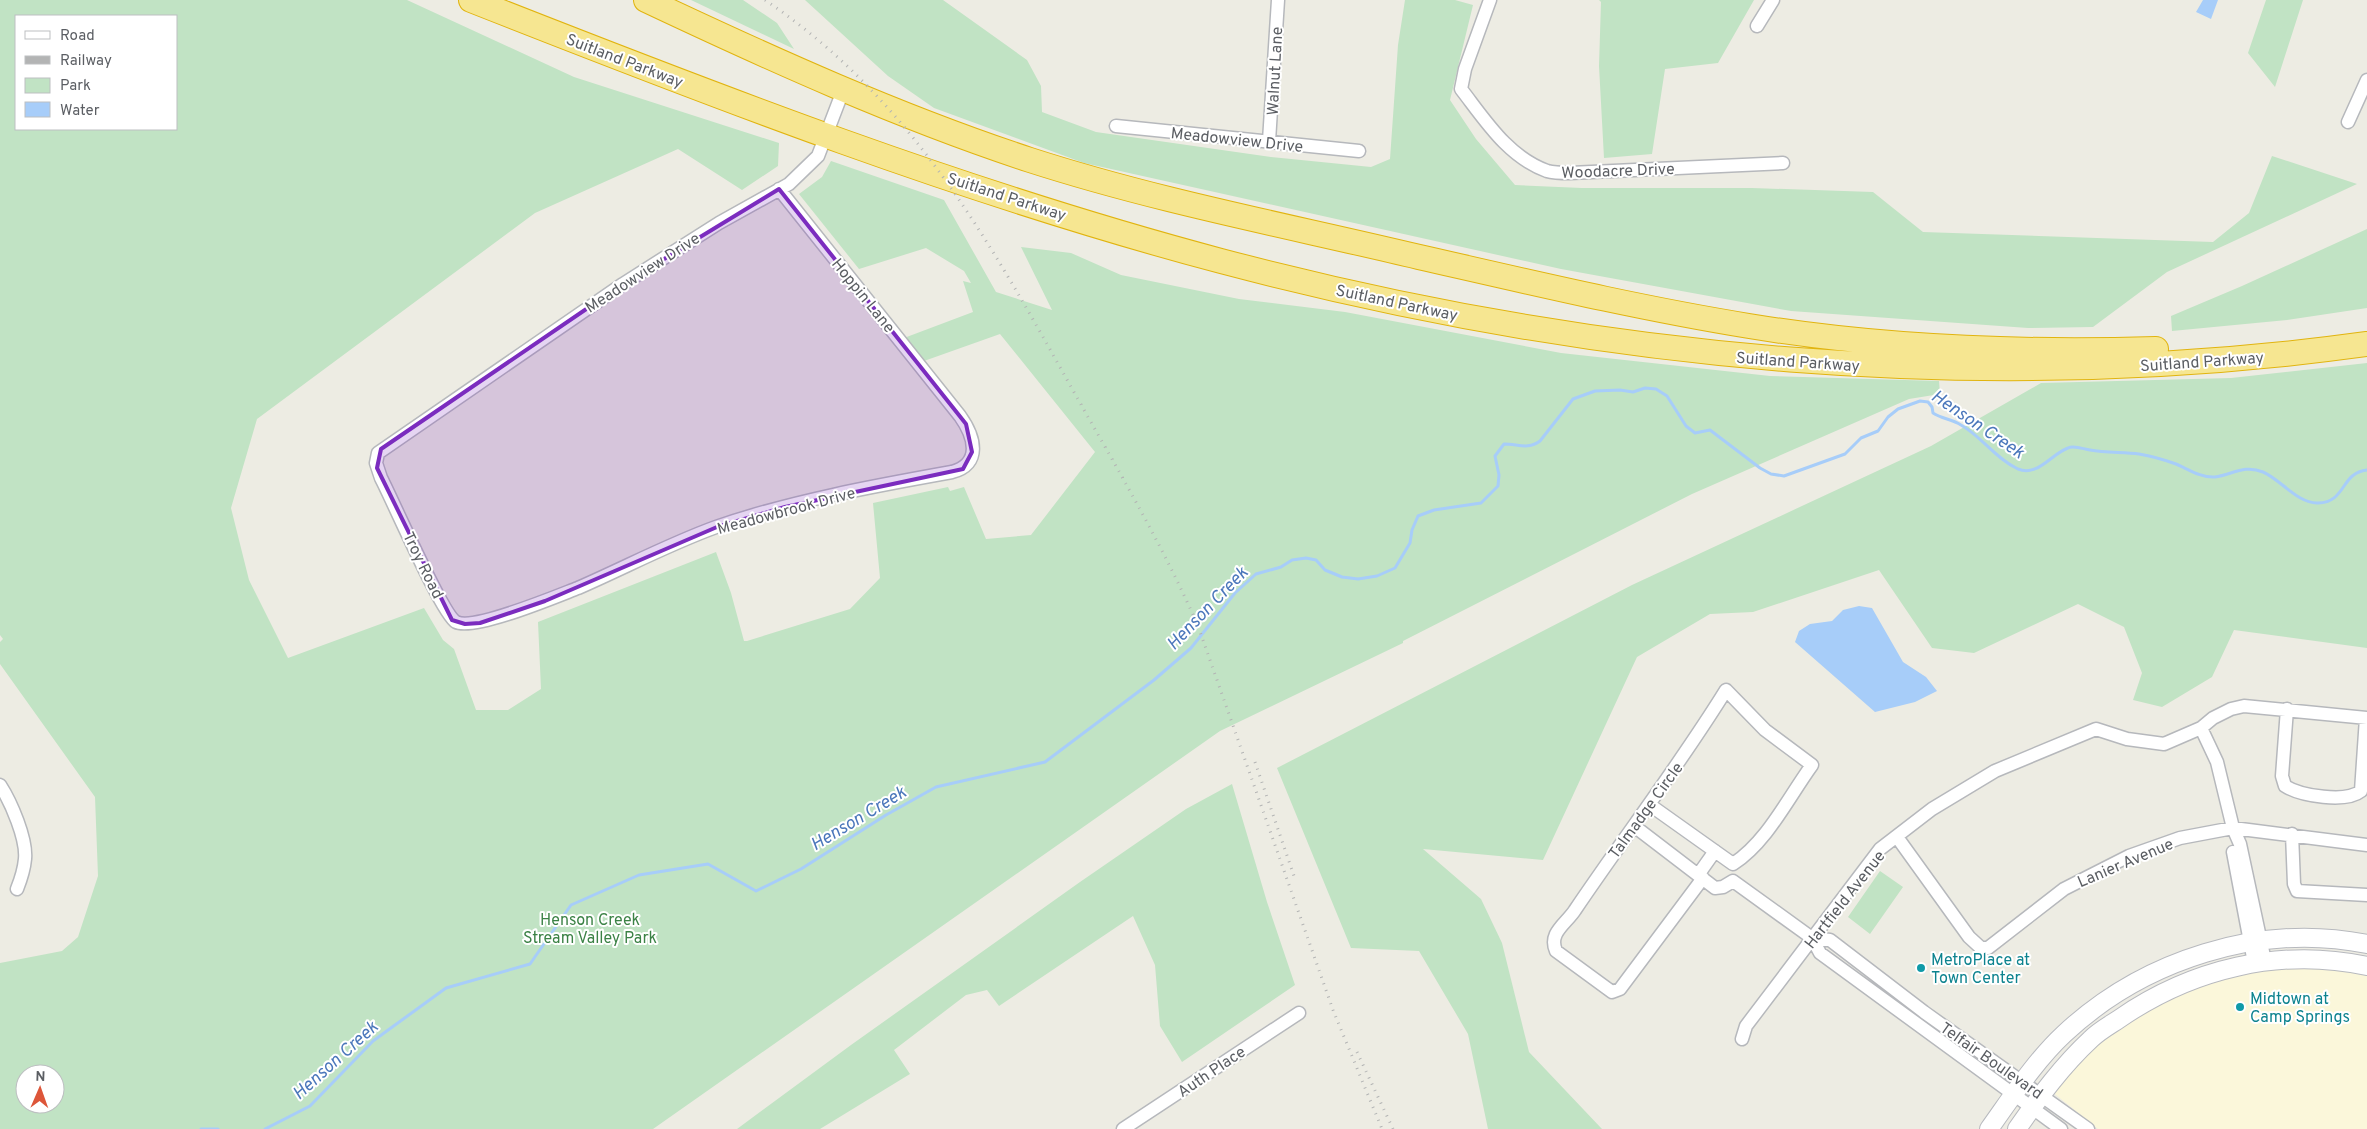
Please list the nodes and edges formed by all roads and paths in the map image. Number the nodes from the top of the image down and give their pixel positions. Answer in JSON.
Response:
{"nodes":[{"id":1,"x":471,"y":0,"type":"edge"},
{"id":2,"x":646,"y":0,"type":"edge"},
{"id":3,"x":1278,"y":0,"type":"edge"},
{"id":4,"x":1490,"y":0,"type":"edge"},
{"id":5,"x":1773,"y":0,"type":"edge"},
{"id":6,"x":1757,"y":26,"type":"dead end"},
{"id":7,"x":2367,"y":80,"type":"edge"},
{"id":8,"x":844,"y":88,"type":"junction"},
{"id":9,"x":2348,"y":122,"type":"dead end"},
{"id":10,"x":1116,"y":126,"type":"dead end"},
{"id":11,"x":826,"y":134,"type":"junction"},
{"id":12,"x":1269,"y":141,"type":"junction"},
{"id":13,"x":1359,"y":151,"type":"dead end"},
{"id":14,"x":1783,"y":163,"type":"dead end"},
{"id":15,"x":779,"y":189,"type":"junction"},
{"id":16,"x":2367,"y":330,"type":"edge"},
{"id":17,"x":2367,"y":344,"type":"edge"},
{"id":18,"x":950,"y":402,"type":"joint"},
{"id":19,"x":407,"y":432,"type":"joint"},
{"id":20,"x":545,"y":601,"type":"joint"},
{"id":21,"x":2287,"y":709,"type":"junction"},
{"id":22,"x":2367,"y":718,"type":"edge"},
{"id":23,"x":2201,"y":728,"type":"junction"},
{"id":24,"x":0,"y":785,"type":"edge"},
{"id":25,"x":1650,"y":805,"type":"junction"},
{"id":26,"x":1634,"y":826,"type":"junction"},
{"id":27,"x":2233,"y":828,"type":"junction"},
{"id":28,"x":2292,"y":834,"type":"junction"},
{"id":29,"x":1898,"y":837,"type":"junction"},
{"id":30,"x":2367,"y":845,"type":"edge"},
{"id":31,"x":1715,"y":851,"type":"junction"},
{"id":32,"x":1732,"y":864,"type":"junction"},
{"id":33,"x":1700,"y":876,"type":"junction"},
{"id":34,"x":1733,"y":881,"type":"junction"},
{"id":35,"x":16,"y":889,"type":"dead end"},
{"id":36,"x":2367,"y":895,"type":"edge"},
{"id":37,"x":1812,"y":938,"type":"junction"},
{"id":38,"x":2256,"y":942,"type":"junction"},
{"id":39,"x":2367,"y":944,"type":"edge"},
{"id":40,"x":2259,"y":962,"type":"junction"},
{"id":41,"x":2367,"y":966,"type":"edge"},
{"id":42,"x":1896,"y":990,"type":"junction"},
{"id":43,"x":1888,"y":1003,"type":"junction"},
{"id":44,"x":1299,"y":1012,"type":"dead end"},
{"id":45,"x":1742,"y":1039,"type":"dead end"},
{"id":46,"x":2021,"y":1085,"type":"junction"},
{"id":47,"x":2036,"y":1101,"type":"junction"},
{"id":48,"x":1123,"y":1129,"type":"edge"},
{"id":49,"x":1989,"y":1129,"type":"edge"},
{"id":50,"x":2017,"y":1129,"type":"edge"},
{"id":51,"x":2061,"y":1129,"type":"edge"},
{"id":52,"x":2088,"y":1129,"type":"edge"}],
"edges":[{"from":1,"to":11,"type":"highway","name":"Suitland Parkway"},
{"from":2,"to":8,"type":"highway","name":"Suitland Parkway"},
{"from":3,"to":12,"type":"street","name":"Walnut Lane"},
{"from":4,"to":14,"type":"street","name":"Woodacre Drive"},
{"from":5,"to":6,"type":"street"},
{"from":7,"to":9,"type":"street"},
{"from":8,"to":11,"type":"street","name":"Meadowview Drive"},
{"from":8,"to":16,"type":"highway","name":"Suitland Parkway"},
{"from":10,"to":12,"type":"street","name":"Meadowview Drive"},
{"from":11,"to":15,"type":"street","name":"Meadowview Drive"},
{"from":11,"to":17,"type":"highway","name":"Suitland Parkway"},
{"from":12,"to":13,"type":"street","name":"Meadowview Drive"},
{"from":15,"to":18,"type":"street","name":"Hoppin Lane"},
{"from":15,"to":19,"type":"street","name":"Meadowview Drive"},
{"from":18,"to":20,"type":"street","name":"Meadowbrook Drive"},
{"from":19,"to":20,"type":"street","name":"Troy Road"},
{"from":21,"to":22,"type":"street","name":"Hartfield Avenue"},
{"from":21,"to":22,"type":"street"},
{"from":21,"to":23,"type":"street","name":"Hartfield Avenue"},
{"from":23,"to":27,"type":"street"},
{"from":23,"to":29,"type":"street","name":"Hartfield Avenue"},
{"from":24,"to":35,"type":"street"},
{"from":25,"to":26,"type":"street","name":"Talmadge Circle"},
{"from":25,"to":31,"type":"street"},
{"from":25,"to":32,"type":"street","name":"Talmadge Circle"},
{"from":26,"to":33,"type":"street"},
{"from":26,"to":33,"type":"street","name":"Talmadge Circle"},
{"from":27,"to":28,"type":"street","name":"Lanier Avenue"},
{"from":27,"to":29,"type":"street","name":"Lanier Avenue"},
{"from":27,"to":38,"type":"street"},
{"from":28,"to":30,"type":"street","name":"Lanier Avenue"},
{"from":28,"to":36,"type":"street"},
{"from":29,"to":37,"type":"street","name":"Hartfield Avenue"},
{"from":31,"to":32,"type":"street"},
{"from":31,"to":33,"type":"street"},
{"from":32,"to":34,"type":"street"},
{"from":33,"to":34,"type":"street"},
{"from":34,"to":37,"type":"street","name":"Telfair Boulevard"},
{"from":37,"to":42,"type":"street","name":"Telfair Boulevard"},
{"from":37,"to":43,"type":"street","name":"Telfair Boulevard"},
{"from":37,"to":45,"type":"street","name":"Hartfield Avenue"},
{"from":38,"to":39,"type":"street"},
{"from":38,"to":40,"type":"street"},
{"from":38,"to":46,"type":"street"},
{"from":40,"to":41,"type":"street"},
{"from":40,"to":47,"type":"street"},
{"from":42,"to":43,"type":"street"},
{"from":42,"to":46,"type":"street","name":"Telfair Boulevard"},
{"from":43,"to":46,"type":"street","name":"Telfair Boulevard"},
{"from":44,"to":48,"type":"street","name":"Auth Place"},
{"from":46,"to":47,"type":"street","name":"Telfair Boulevard"},
{"from":46,"to":49,"type":"street"},
{"from":47,"to":50,"type":"street"},
{"from":47,"to":51,"type":"street","name":"Telfair Boulevard"},
{"from":47,"to":52,"type":"street","name":"Telfair Boulevard"}]}
